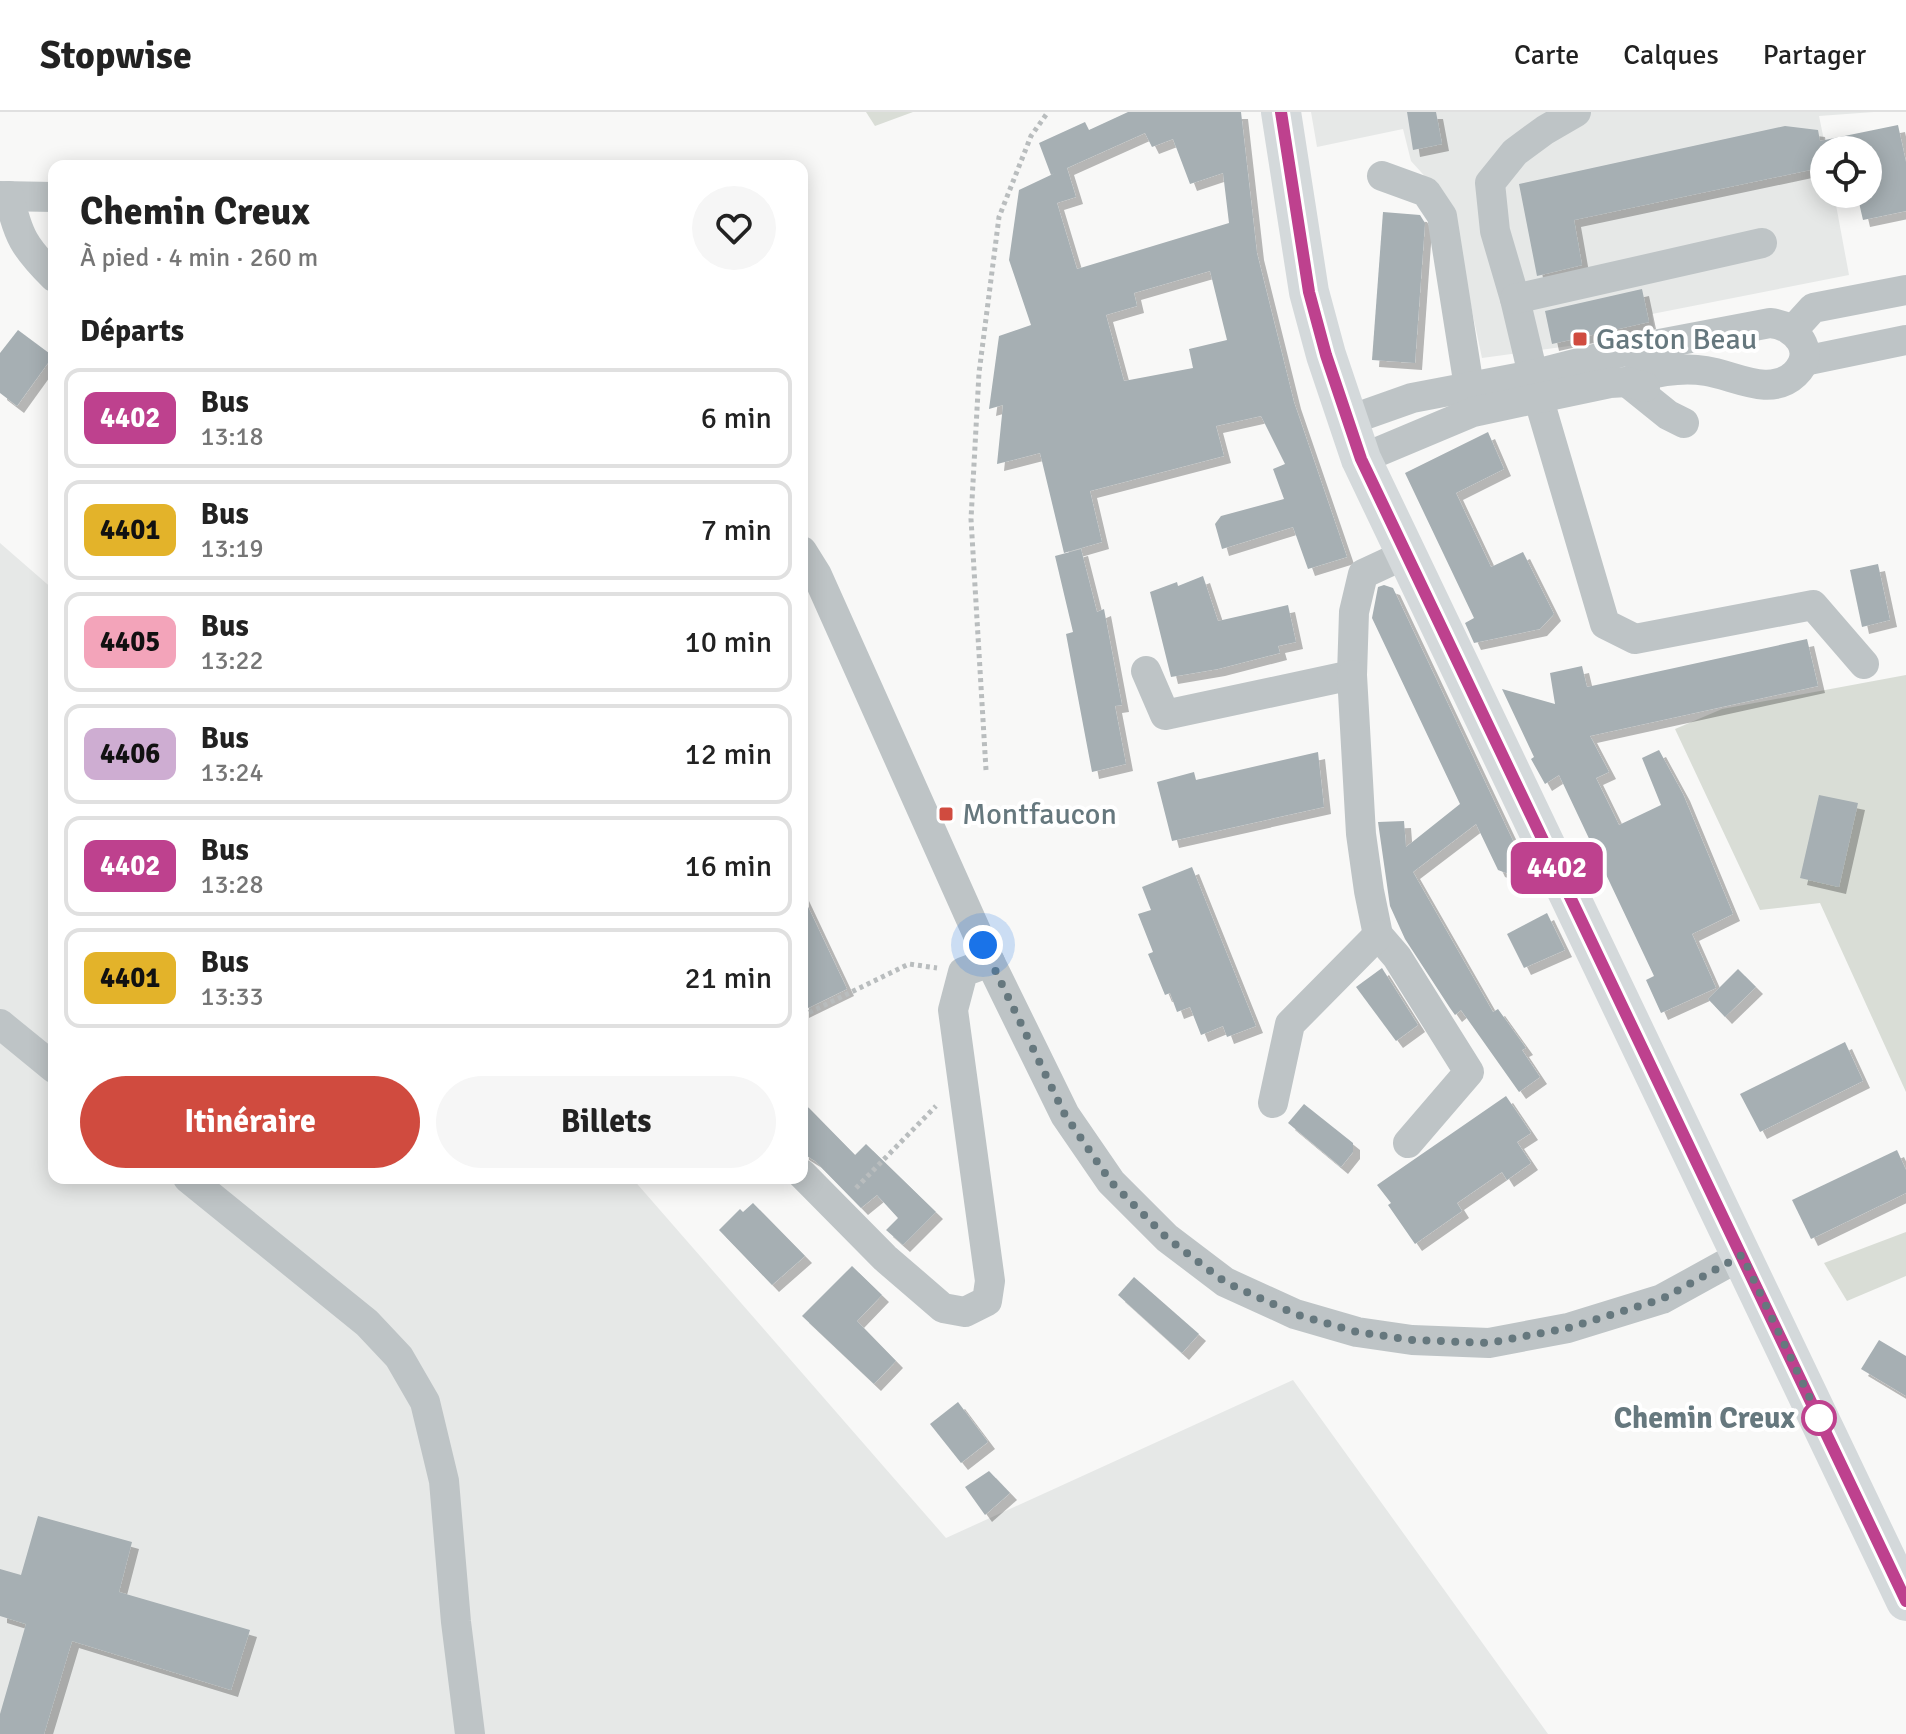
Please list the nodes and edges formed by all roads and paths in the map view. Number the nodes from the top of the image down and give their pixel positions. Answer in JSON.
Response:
{"nodes":[{"id":1,"x":1048,"y":112,"type":"edge"},
{"id":2,"x":1281,"y":112,"type":"edge"},
{"id":3,"x":1576,"y":112,"type":"edge"},
{"id":4,"x":1382,"y":176,"type":"dead end"},
{"id":5,"x":4,"y":196,"type":"edge"},
{"id":6,"x":48,"y":197,"type":"edge"},
{"id":7,"x":1762,"y":243,"type":"dead end"},
{"id":8,"x":48,"y":271,"type":"edge"},
{"id":9,"x":1906,"y":290,"type":"edge"},
{"id":10,"x":1515,"y":299,"type":"junction"},
{"id":11,"x":1793,"y":330,"type":"junction"},
{"id":12,"x":1906,"y":340,"type":"edge"},
{"id":13,"x":1804,"y":361,"type":"junction"},
{"id":14,"x":1627,"y":382,"type":"junction"},
{"id":15,"x":1535,"y":388,"type":"junction"},
{"id":16,"x":1470,"y":400,"type":"junction"},
{"id":17,"x":1347,"y":421,"type":"junction"},
{"id":18,"x":1685,"y":430,"type":"dead end"},
{"id":19,"x":1361,"y":459,"type":"junction"},
{"id":20,"x":1406,"y":554,"type":"junction"},
{"id":21,"x":808,"y":562,"type":"edge"},
{"id":22,"x":1864,"y":664,"type":"dead end"},
{"id":23,"x":1146,"y":671,"type":"dead end"},
{"id":24,"x":1352,"y":675,"type":"junction"},
{"id":25,"x":986,"y":770,"type":"dead end"},
{"id":26,"x":1378,"y":935,"type":"junction"},
{"id":27,"x":976,"y":967,"type":"junction"},
{"id":28,"x":808,"y":1013,"type":"edge"},
{"id":29,"x":0,"y":1024,"type":"edge"},
{"id":30,"x":48,"y":1063,"type":"edge"},
{"id":31,"x":963,"y":1081,"type":"junction"},
{"id":32,"x":1273,"y":1103,"type":"dead end"},
{"id":33,"x":1408,"y":1143,"type":"dead end"},
{"id":34,"x":808,"y":1180,"type":"edge"},
{"id":35,"x":195,"y":1184,"type":"edge"},
{"id":36,"x":835,"y":1208,"type":"junction"},
{"id":37,"x":1742,"y":1255,"type":"junction"},
{"id":38,"x":1906,"y":1601,"type":"edge"},
{"id":39,"x":470,"y":1734,"type":"edge"}],
"edges":[{"from":1,"to":25,"type":"path"},
{"from":2,"to":17,"type":"main road"},
{"from":3,"to":10,"type":"street"},
{"from":4,"to":16,"type":"street"},
{"from":5,"to":6,"type":"street"},
{"from":5,"to":8,"type":"street"},
{"from":7,"to":10,"type":"street"},
{"from":9,"to":11,"type":"street"},
{"from":10,"to":15,"type":"street"},
{"from":11,"to":13,"type":"street"},
{"from":11,"to":15,"type":"street"},
{"from":12,"to":13,"type":"street"},
{"from":13,"to":14,"type":"street"},
{"from":14,"to":15,"type":"street"},
{"from":14,"to":18,"type":"street"},
{"from":15,"to":16,"type":"street"},
{"from":15,"to":22,"type":"street"},
{"from":16,"to":17,"type":"street"},
{"from":16,"to":19,"type":"street"},
{"from":17,"to":19,"type":"main road"},
{"from":19,"to":20,"type":"main road"},
{"from":20,"to":24,"type":"street"},
{"from":20,"to":37,"type":"main road"},
{"from":21,"to":27,"type":"street"},
{"from":23,"to":24,"type":"street"},
{"from":24,"to":26,"type":"street"},
{"from":26,"to":32,"type":"street"},
{"from":26,"to":33,"type":"street"},
{"from":27,"to":28,"type":"path"},
{"from":27,"to":31,"type":"street"},
{"from":27,"to":37,"type":"street"},
{"from":29,"to":30,"type":"street"},
{"from":31,"to":36,"type":"path"},
{"from":31,"to":36,"type":"street"},
{"from":34,"to":36,"type":"street"},
{"from":35,"to":39,"type":"street"},
{"from":37,"to":38,"type":"main road"}]}
